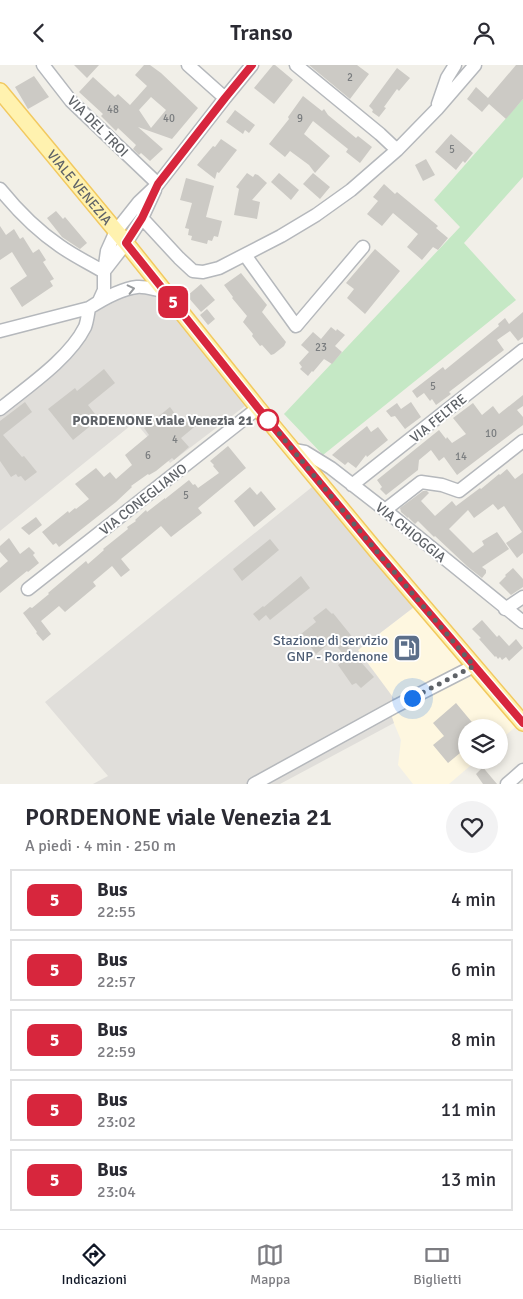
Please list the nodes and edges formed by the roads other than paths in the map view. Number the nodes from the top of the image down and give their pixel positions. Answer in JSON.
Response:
{"nodes":[{"id":1,"x":43,"y":65,"type":"edge"},
{"id":2,"x":188,"y":65,"type":"edge"},
{"id":3,"x":252,"y":65,"type":"edge"},
{"id":4,"x":296,"y":65,"type":"edge"},
{"id":5,"x":454,"y":65,"type":"edge"},
{"id":6,"x":475,"y":65,"type":"edge"},
{"id":7,"x":0,"y":91,"type":"edge"},
{"id":8,"x":225,"y":98,"type":"junction"},
{"id":9,"x":437,"y":109,"type":"junction"},
{"id":10,"x":397,"y":150,"type":"junction"},
{"id":11,"x":158,"y":184,"type":"junction"},
{"id":12,"x":0,"y":189,"type":"edge"},
{"id":13,"x":142,"y":218,"type":"junction"},
{"id":14,"x":121,"y":237,"type":"junction"},
{"id":15,"x":363,"y":247,"type":"dead end"},
{"id":16,"x":245,"y":255,"type":"junction"},
{"id":17,"x":104,"y":272,"type":"junction"},
{"id":18,"x":165,"y":291,"type":"junction"},
{"id":19,"x":94,"y":305,"type":"junction"},
{"id":20,"x":0,"y":331,"type":"edge"},
{"id":21,"x":523,"y":350,"type":"edge"},
{"id":22,"x":258,"y":408,"type":"junction"},
{"id":23,"x":0,"y":409,"type":"edge"},
{"id":24,"x":523,"y":441,"type":"edge"},
{"id":25,"x":294,"y":450,"type":"junction"},
{"id":26,"x":352,"y":485,"type":"junction"},
{"id":27,"x":385,"y":510,"type":"junction"},
{"id":28,"x":28,"y":589,"type":"dead end"},
{"id":29,"x":523,"y":597,"type":"edge"},
{"id":30,"x":505,"y":609,"type":"junction"},
{"id":31,"x":523,"y":622,"type":"edge"},
{"id":32,"x":474,"y":666,"type":"junction"},
{"id":33,"x":523,"y":723,"type":"edge"},
{"id":34,"x":523,"y":770,"type":"edge"},
{"id":35,"x":254,"y":784,"type":"edge"},
{"id":36,"x":507,"y":784,"type":"edge"}],
"edges":[{"from":1,"to":11,"type":"street","name":"VIA DEL TROI"},
{"from":2,"to":8,"type":"street"},
{"from":3,"to":8,"type":"street"},
{"from":4,"to":10,"type":"street"},
{"from":5,"to":9,"type":"street"},
{"from":6,"to":9,"type":"street"},
{"from":7,"to":14,"type":"main road","name":"VIALE VENEZIA"},
{"from":8,"to":11,"type":"street"},
{"from":9,"to":10,"type":"street"},
{"from":10,"to":16,"type":"street"},
{"from":11,"to":13,"type":"street"},
{"from":11,"to":14,"type":"street"},
{"from":12,"to":17,"type":"street"},
{"from":13,"to":14,"type":"street"},
{"from":13,"to":16,"type":"street"},
{"from":14,"to":17,"type":"street"},
{"from":14,"to":18,"type":"main road","name":"VIALE VENEZIA"},
{"from":15,"to":16,"type":"street"},
{"from":17,"to":19,"type":"street"},
{"from":19,"to":18,"type":"street","one_way":true},
{"from":18,"to":22,"type":"main road","name":"VIALE VENEZIA"},
{"from":19,"to":20,"type":"street"},
{"from":19,"to":23,"type":"street"},
{"from":21,"to":26,"type":"street","name":"VIA FELTRE"},
{"from":22,"to":25,"type":"main road","name":"VIALE VENEZIA"},
{"from":22,"to":28,"type":"street","name":"VIA CONEGLIANO"},
{"from":24,"to":27,"type":"street"},
{"from":25,"to":26,"type":"street","name":"VIA CHIOGGIA"},
{"from":25,"to":32,"type":"main road","name":"VIALE VENEZIA"},
{"from":26,"to":27,"type":"street","name":"VIA CHIOGGIA"},
{"from":27,"to":30,"type":"street","name":"VIA CHIOGGIA"},
{"from":29,"to":30,"type":"street"},
{"from":30,"to":31,"type":"street","name":"VIA CHIOGGIA"},
{"from":32,"to":33,"type":"main road","name":"VIALE VENEZIA"},
{"from":32,"to":35,"type":"street"},
{"from":34,"to":36,"type":"street"}]}
